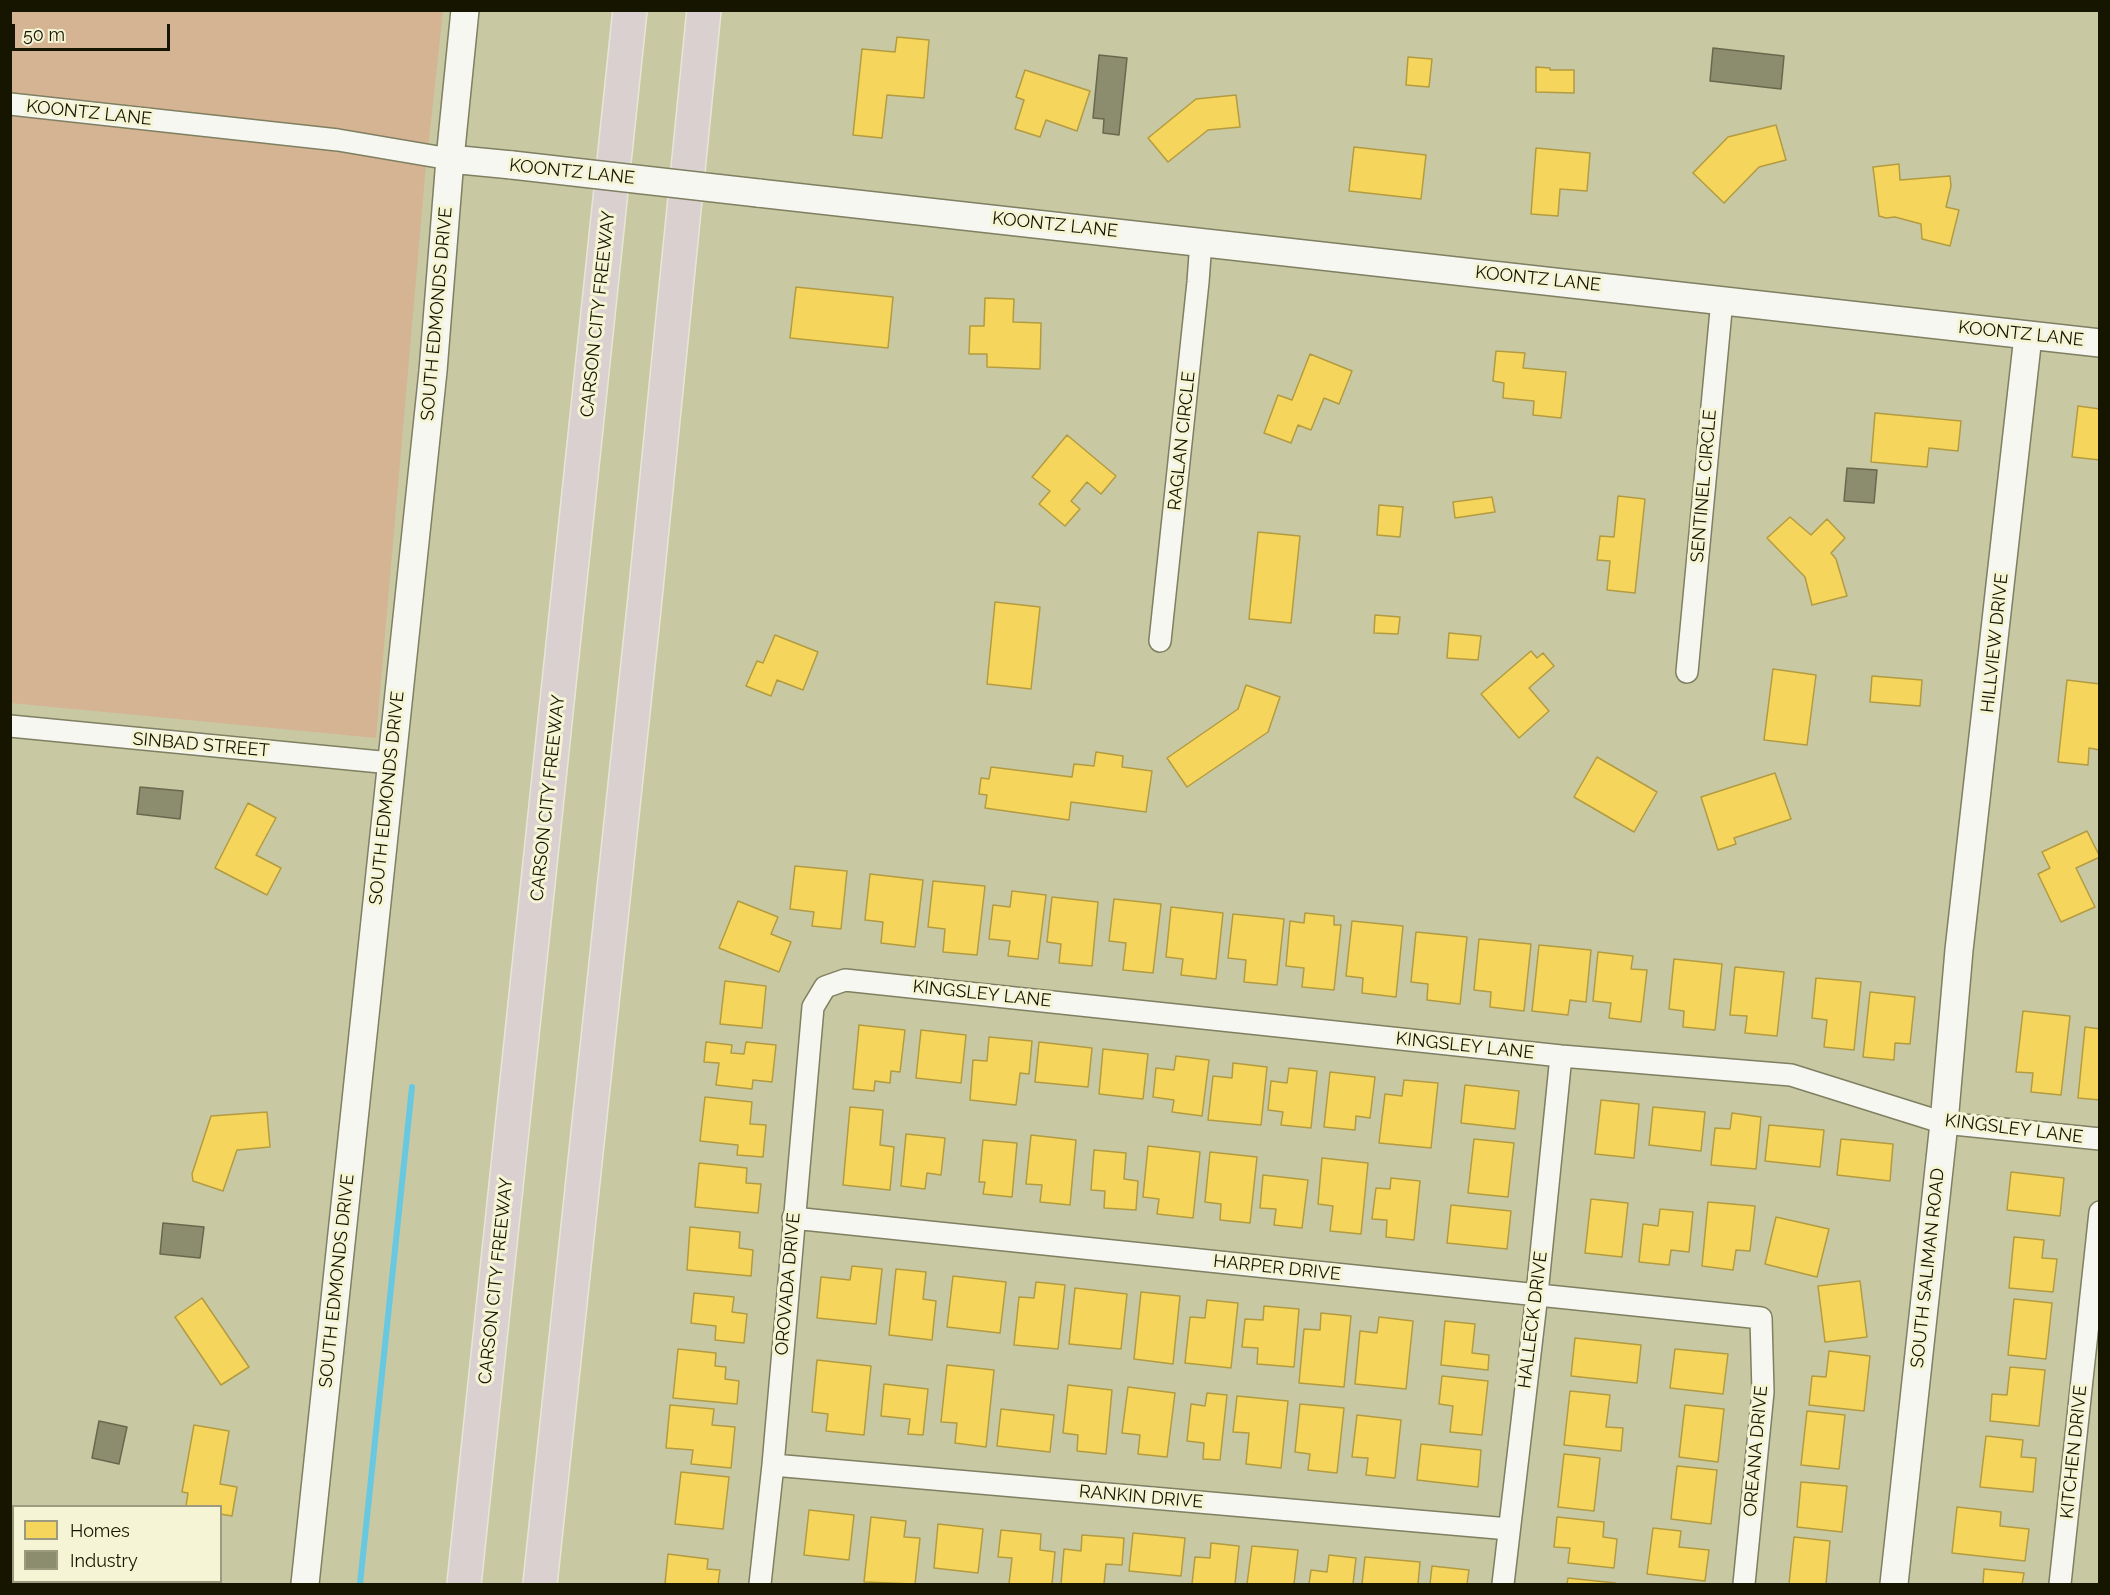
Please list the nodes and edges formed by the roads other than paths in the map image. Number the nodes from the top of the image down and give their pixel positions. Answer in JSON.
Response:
{"nodes":[{"id":1,"x":465,"y":10,"type":"edge"},
{"id":2,"x":630,"y":10,"type":"edge"},
{"id":3,"x":704,"y":10,"type":"edge"},
{"id":4,"x":10,"y":104,"type":"edge"},
{"id":5,"x":450,"y":159,"type":"junction"},
{"id":6,"x":1201,"y":241,"type":"junction"},
{"id":7,"x":1722,"y":300,"type":"junction"},
{"id":8,"x":2028,"y":336,"type":"junction"},
{"id":9,"x":2100,"y":343,"type":"edge"},
{"id":10,"x":1161,"y":641,"type":"dead end"},
{"id":11,"x":1687,"y":672,"type":"dead end"},
{"id":12,"x":10,"y":726,"type":"edge"},
{"id":13,"x":391,"y":763,"type":"junction"},
{"id":14,"x":1959,"y":950,"type":"joint"},
{"id":15,"x":825,"y":987,"type":"joint"},
{"id":16,"x":1561,"y":1056,"type":"junction"},
{"id":17,"x":1944,"y":1123,"type":"junction"},
{"id":18,"x":2100,"y":1139,"type":"edge"},
{"id":19,"x":2100,"y":1212,"type":"edge"},
{"id":20,"x":793,"y":1218,"type":"junction"},
{"id":21,"x":1537,"y":1294,"type":"junction"},
{"id":22,"x":1761,"y":1318,"type":"joint"},
{"id":23,"x":773,"y":1465,"type":"junction"},
{"id":24,"x":1509,"y":1529,"type":"junction"},
{"id":25,"x":305,"y":1584,"type":"edge"},
{"id":26,"x":464,"y":1584,"type":"edge"},
{"id":27,"x":540,"y":1584,"type":"edge"},
{"id":28,"x":760,"y":1584,"type":"edge"},
{"id":29,"x":1503,"y":1584,"type":"edge"},
{"id":30,"x":1744,"y":1584,"type":"edge"},
{"id":31,"x":1894,"y":1584,"type":"edge"},
{"id":32,"x":2060,"y":1584,"type":"edge"}],
"edges":[{"from":1,"to":5,"type":"street","name":"SOUTH EDMONDS DRIVE"},
{"from":2,"to":26,"type":"highway","name":"CARSON CITY FREEWAY"},
{"from":3,"to":27,"type":"highway"},
{"from":4,"to":5,"type":"street","name":"KOONTZ LANE"},
{"from":5,"to":6,"type":"street","name":"KOONTZ LANE","bridge":true},
{"from":5,"to":13,"type":"street","name":"SOUTH EDMONDS DRIVE"},
{"from":6,"to":7,"type":"street","name":"KOONTZ LANE"},
{"from":6,"to":10,"type":"street","name":"RAGLAN CIRCLE"},
{"from":7,"to":8,"type":"street","name":"KOONTZ LANE"},
{"from":7,"to":11,"type":"street","name":"SENTINEL CIRCLE"},
{"from":8,"to":9,"type":"street","name":"KOONTZ LANE"},
{"from":8,"to":14,"type":"street","name":"HILLVIEW DRIVE"},
{"from":12,"to":13,"type":"street","name":"SINBAD STREET"},
{"from":13,"to":25,"type":"street","name":"SOUTH EDMONDS DRIVE"},
{"from":14,"to":17,"type":"street","name":"SOUTH SALIMAN ROAD"},
{"from":15,"to":16,"type":"street","name":"KINGSLEY LANE"},
{"from":15,"to":20,"type":"street","name":"OROVADA DRIVE"},
{"from":16,"to":17,"type":"street","name":"KINGSLEY LANE"},
{"from":16,"to":21,"type":"street","name":"HALLECK DRIVE"},
{"from":17,"to":18,"type":"street","name":"KINGSLEY LANE"},
{"from":17,"to":31,"type":"street","name":"SOUTH SALIMAN ROAD"},
{"from":19,"to":32,"type":"street","name":"KITCHEN DRIVE"},
{"from":20,"to":21,"type":"street","name":"HARPER DRIVE"},
{"from":20,"to":23,"type":"street","name":"OROVADA DRIVE"},
{"from":21,"to":22,"type":"street","name":"HARPER DRIVE"},
{"from":21,"to":24,"type":"street","name":"HALLECK DRIVE"},
{"from":22,"to":30,"type":"street","name":"OREANA DRIVE"},
{"from":23,"to":24,"type":"street","name":"RANKIN DRIVE"},
{"from":23,"to":28,"type":"street","name":"OROVADA DRIVE"},
{"from":24,"to":29,"type":"street","name":"HALLECK DRIVE"}]}
